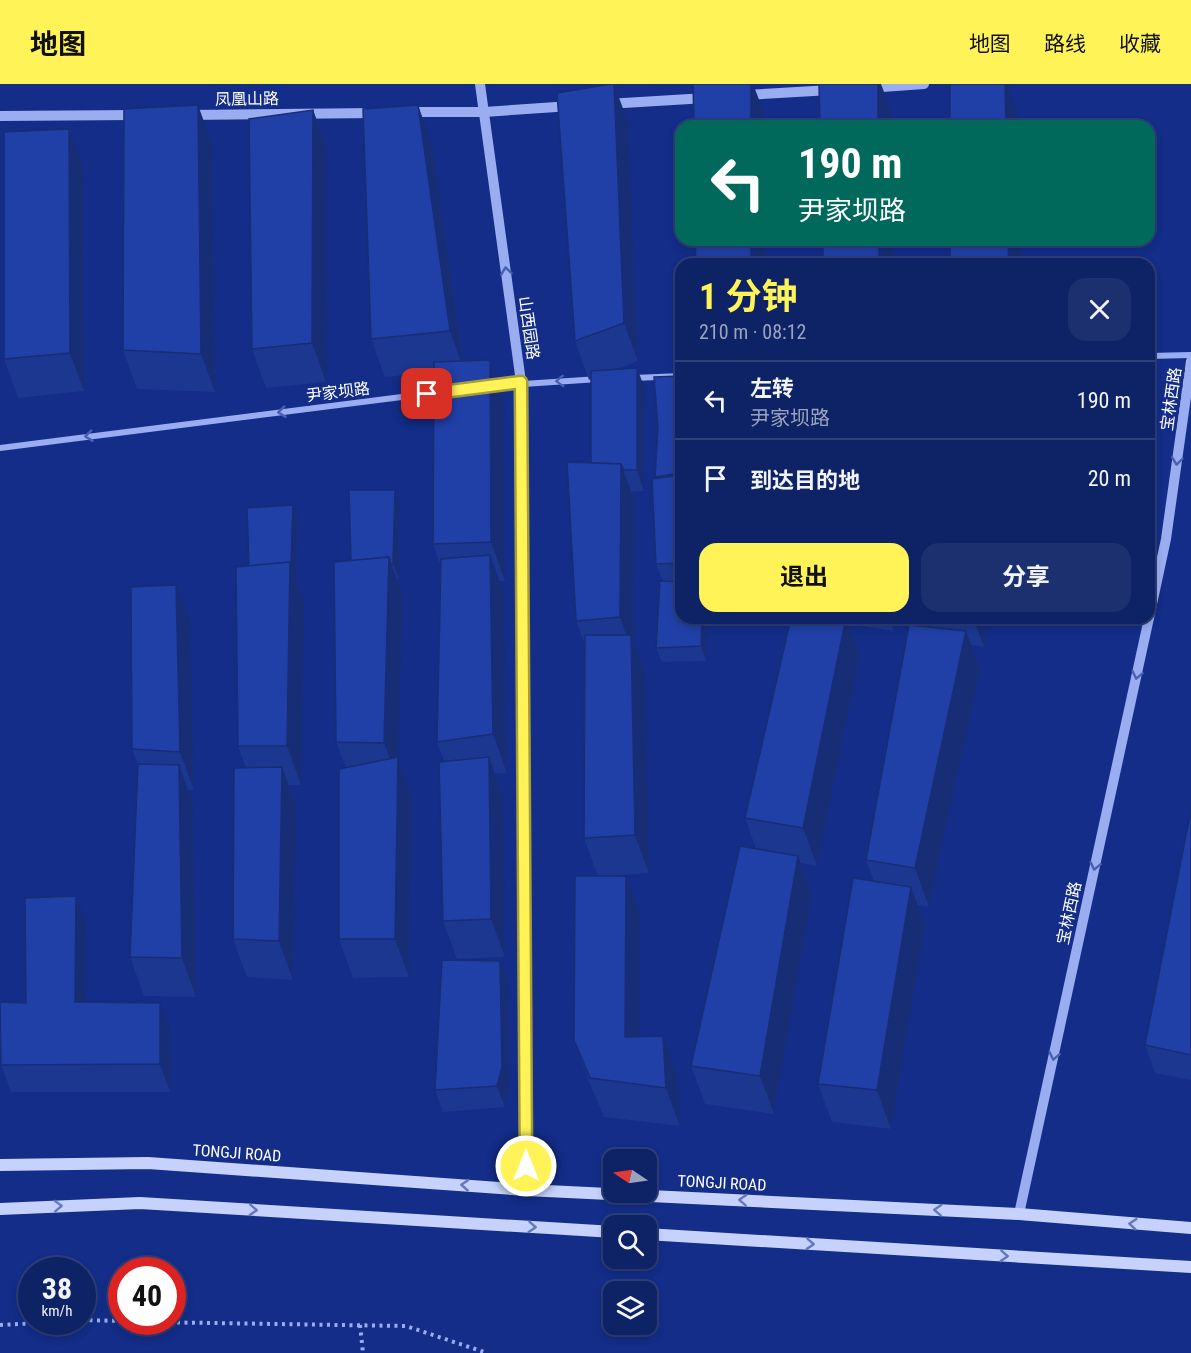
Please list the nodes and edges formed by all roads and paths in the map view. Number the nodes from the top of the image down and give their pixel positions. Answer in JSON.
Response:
{"nodes":[{"id":1,"x":480,"y":84,"type":"edge"},
{"id":2,"x":924,"y":84,"type":"edge"},
{"id":3,"x":853,"y":88,"type":"edge"},
{"id":4,"x":841,"y":89,"type":"edge"},
{"id":5,"x":734,"y":96,"type":"edge"},
{"id":6,"x":722,"y":97,"type":"edge"},
{"id":7,"x":591,"y":105,"type":"edge"},
{"id":8,"x":579,"y":106,"type":"edge"},
{"id":9,"x":484,"y":112,"type":"junction"},
{"id":10,"x":153,"y":115,"type":"edge"},
{"id":11,"x":177,"y":115,"type":"edge"},
{"id":12,"x":0,"y":116,"type":"edge"},
{"id":13,"x":1191,"y":355,"type":"edge"},
{"id":14,"x":1155,"y":357,"type":"edge"},
{"id":15,"x":1191,"y":361,"type":"edge"},
{"id":16,"x":675,"y":376,"type":"edge"},
{"id":17,"x":624,"y":378,"type":"edge"},
{"id":18,"x":612,"y":379,"type":"edge"},
{"id":19,"x":521,"y":382,"type":"junction"},
{"id":20,"x":486,"y":387,"type":"edge"},
{"id":21,"x":450,"y":391,"type":"edge"},
{"id":22,"x":0,"y":448,"type":"edge"},
{"id":23,"x":1155,"y":590,"type":"edge"},
{"id":24,"x":1148,"y":624,"type":"edge"},
{"id":25,"x":0,"y":1165,"type":"edge"},
{"id":26,"x":526,"y":1190,"type":"junction"},
{"id":27,"x":0,"y":1209,"type":"edge"},
{"id":28,"x":1019,"y":1214,"type":"junction"},
{"id":29,"x":1191,"y":1228,"type":"edge"},
{"id":30,"x":603,"y":1231,"type":"edge"},
{"id":31,"x":657,"y":1235,"type":"edge"},
{"id":32,"x":1191,"y":1267,"type":"edge"},
{"id":33,"x":186,"y":1323,"type":"edge"},
{"id":34,"x":18,"y":1324,"type":"edge"},
{"id":35,"x":0,"y":1325,"type":"edge"},
{"id":36,"x":360,"y":1325,"type":"junction"},
{"id":37,"x":363,"y":1353,"type":"edge"},
{"id":38,"x":487,"y":1353,"type":"edge"}],
"edges":[{"from":1,"to":9,"type":"street","name":"山西园路"},
{"from":2,"to":3,"type":"street"},
{"from":4,"to":5,"type":"street"},
{"from":6,"to":7,"type":"street"},
{"from":8,"to":9,"type":"street","name":"凤凰山路"},
{"from":9,"to":11,"type":"street","name":"凤凰山路"},
{"from":19,"to":9,"type":"street","name":"山西园路","one_way":true},
{"from":10,"to":12,"type":"street"},
{"from":13,"to":14,"type":"street"},
{"from":15,"to":23,"type":"street","name":"宝林西路","one_way":true},
{"from":16,"to":17,"type":"street"},
{"from":18,"to":19,"type":"street","one_way":true},
{"from":19,"to":20,"type":"street"},
{"from":19,"to":26,"type":"street","name":"山西园路"},
{"from":21,"to":22,"type":"street","name":"尹家坝路","one_way":true},
{"from":24,"to":28,"type":"street","name":"宝林西路","one_way":true},
{"from":26,"to":25,"type":"main road","name":"TONGJI ROAD","one_way":true},
{"from":28,"to":26,"type":"main road","name":"TONGJI ROAD","one_way":true},
{"from":27,"to":30,"type":"main road","one_way":true},
{"from":29,"to":28,"type":"main road","name":"TONGJI ROAD","one_way":true},
{"from":31,"to":32,"type":"main road","one_way":true},
{"from":33,"to":36,"type":"path"},
{"from":34,"to":35,"type":"path"},
{"from":36,"to":37,"type":"path"},
{"from":36,"to":38,"type":"path"}]}
